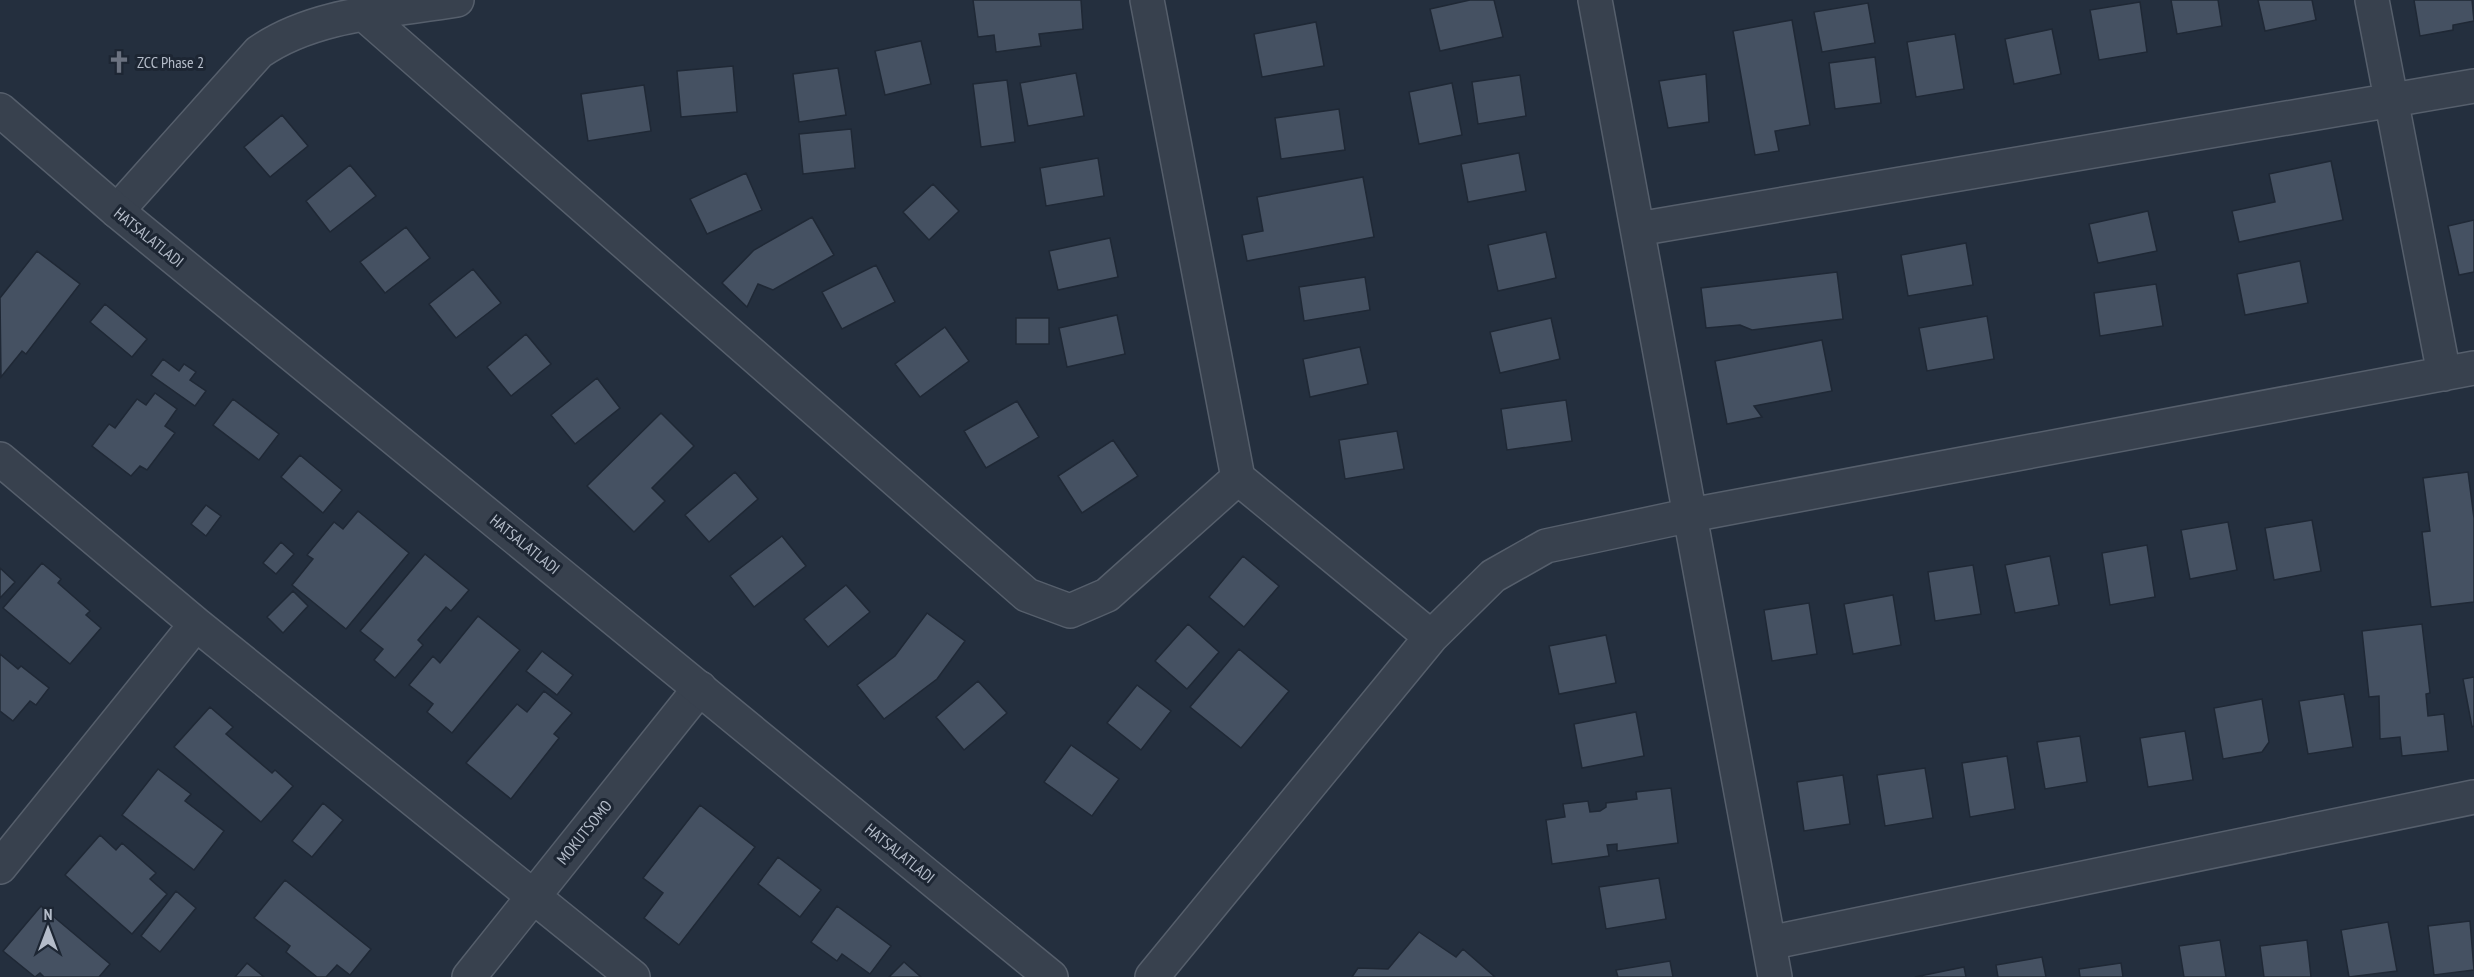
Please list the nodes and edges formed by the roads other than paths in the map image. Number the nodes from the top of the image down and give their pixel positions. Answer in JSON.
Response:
{"nodes":[{"id":1,"x":457,"y":0,"type":"edge"},
{"id":2,"x":1147,"y":0,"type":"edge"},
{"id":3,"x":1595,"y":0,"type":"edge"},
{"id":4,"x":2372,"y":0,"type":"edge"},
{"id":5,"x":366,"y":16,"type":"junction"},
{"id":6,"x":2474,"y":86,"type":"edge"},
{"id":7,"x":2390,"y":100,"type":"junction"},
{"id":8,"x":0,"y":110,"type":"edge"},
{"id":9,"x":117,"y":211,"type":"junction"},
{"id":10,"x":1638,"y":230,"type":"junction"},
{"id":11,"x":2459,"y":371,"type":"edge"},
{"id":12,"x":0,"y":459,"type":"edge"},
{"id":13,"x":1238,"y":478,"type":"junction"},
{"id":14,"x":1691,"y":515,"type":"junction"},
{"id":15,"x":196,"y":624,"type":"junction"},
{"id":16,"x":1431,"y":637,"type":"junction"},
{"id":17,"x":700,"y":688,"type":"junction"},
{"id":18,"x":2474,"y":797,"type":"edge"},
{"id":19,"x":0,"y":867,"type":"edge"},
{"id":20,"x":531,"y":896,"type":"junction"},
{"id":21,"x":1769,"y":943,"type":"junction"},
{"id":22,"x":469,"y":977,"type":"edge"},
{"id":23,"x":633,"y":977,"type":"edge"},
{"id":24,"x":1051,"y":977,"type":"edge"},
{"id":25,"x":1152,"y":977,"type":"edge"},
{"id":26,"x":1775,"y":977,"type":"edge"}],
"edges":[{"from":1,"to":5,"type":"street"},
{"from":2,"to":13,"type":"street"},
{"from":3,"to":10,"type":"street"},
{"from":4,"to":7,"type":"street"},
{"from":5,"to":9,"type":"street"},
{"from":5,"to":13,"type":"street"},
{"from":6,"to":7,"type":"street"},
{"from":7,"to":10,"type":"street"},
{"from":7,"to":11,"type":"street"},
{"from":8,"to":9,"type":"street","name":"HATSALATLADI"},
{"from":9,"to":17,"type":"street","name":"HATSALATLADI"},
{"from":10,"to":14,"type":"street"},
{"from":11,"to":14,"type":"street"},
{"from":12,"to":15,"type":"street"},
{"from":13,"to":16,"type":"street"},
{"from":14,"to":16,"type":"street"},
{"from":14,"to":21,"type":"street"},
{"from":15,"to":19,"type":"street"},
{"from":15,"to":20,"type":"street"},
{"from":16,"to":25,"type":"street"},
{"from":17,"to":20,"type":"street","name":"MOKUTSOMO"},
{"from":17,"to":24,"type":"street","name":"HATSALATLADI"},
{"from":18,"to":21,"type":"street"},
{"from":20,"to":22,"type":"street","name":"MOKUTSOMO"},
{"from":20,"to":23,"type":"street"},
{"from":21,"to":26,"type":"street"}]}
